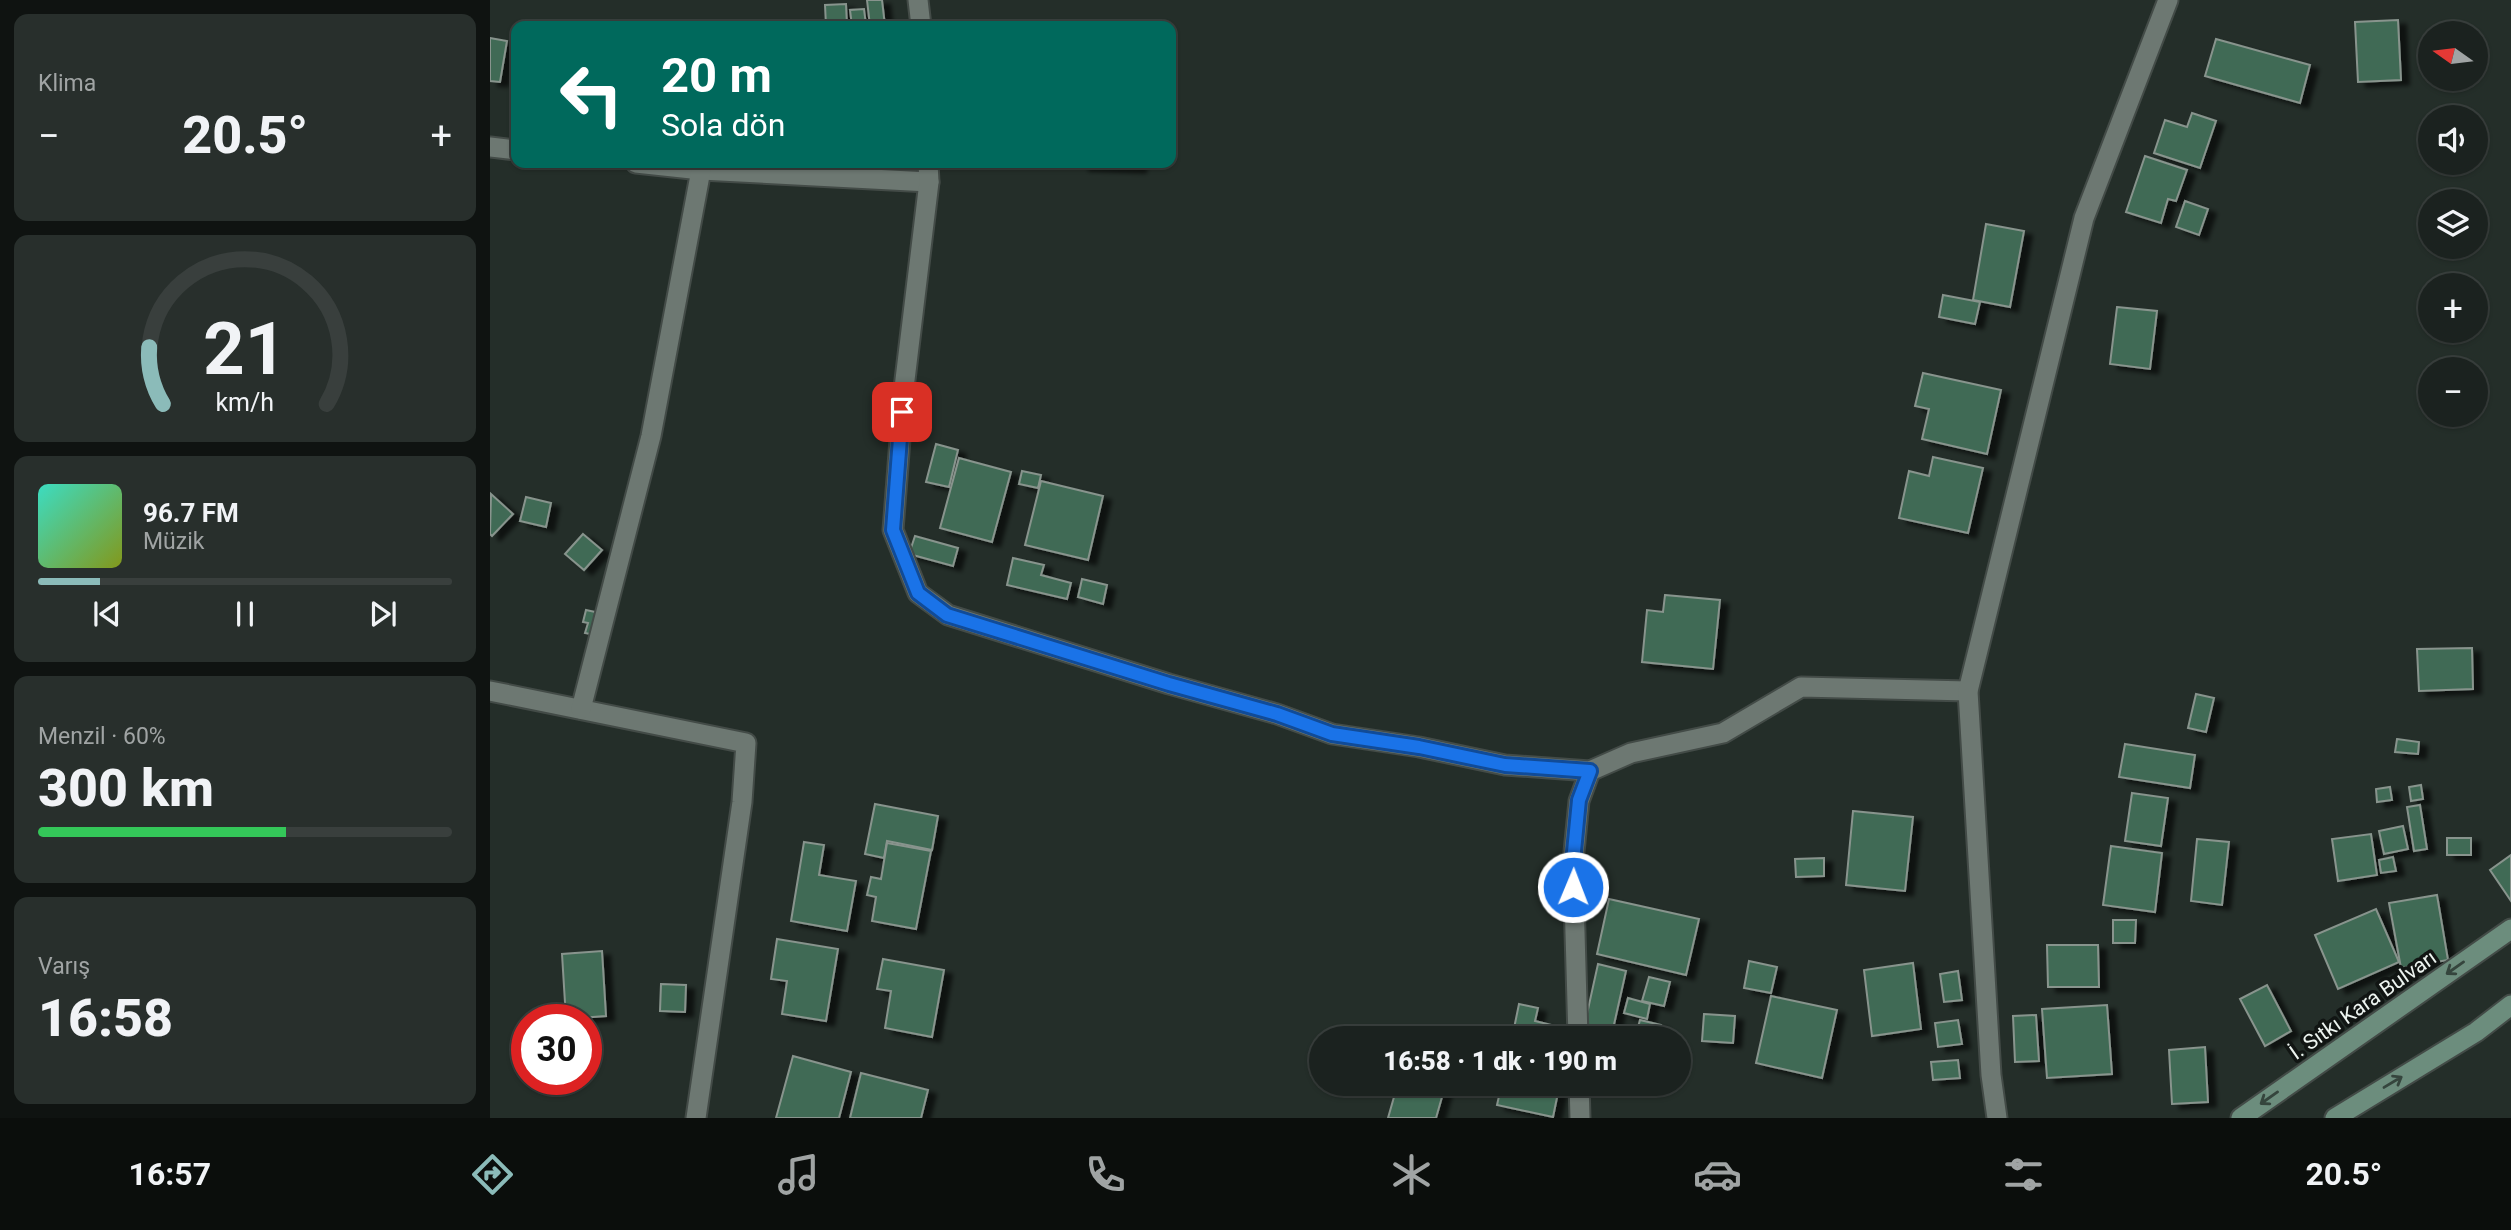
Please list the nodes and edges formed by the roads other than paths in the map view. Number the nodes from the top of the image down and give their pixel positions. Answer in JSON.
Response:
{"nodes":[{"id":1,"x":918,"y":0,"type":"edge"},
{"id":2,"x":2168,"y":0,"type":"edge"},
{"id":3,"x":920,"y":21,"type":"edge"},
{"id":4,"x":490,"y":147,"type":"edge"},
{"id":5,"x":511,"y":149,"type":"edge"},
{"id":6,"x":682,"y":168,"type":"edge"},
{"id":7,"x":701,"y":170,"type":"junction"},
{"id":8,"x":929,"y":172,"type":"edge"},
{"id":9,"x":490,"y":691,"type":"edge"},
{"id":10,"x":1968,"y":691,"type":"junction"},
{"id":11,"x":581,"y":709,"type":"junction"},
{"id":12,"x":1590,"y":771,"type":"junction"},
{"id":13,"x":2511,"y":929,"type":"edge"},
{"id":14,"x":2511,"y":1005,"type":"edge"},
{"id":15,"x":1578,"y":1026,"type":"edge"},
{"id":16,"x":1579,"y":1096,"type":"edge"},
{"id":17,"x":696,"y":1118,"type":"edge"},
{"id":18,"x":1580,"y":1118,"type":"edge"},
{"id":19,"x":1997,"y":1118,"type":"edge"},
{"id":20,"x":2241,"y":1118,"type":"edge"},
{"id":21,"x":2335,"y":1118,"type":"edge"}],
"edges":[{"from":1,"to":3,"type":"street"},
{"from":2,"to":10,"type":"street"},
{"from":4,"to":5,"type":"street"},
{"from":6,"to":7,"type":"street"},
{"from":7,"to":8,"type":"street"},
{"from":7,"to":11,"type":"street"},
{"from":8,"to":12,"type":"street"},
{"from":9,"to":11,"type":"street"},
{"from":10,"to":12,"type":"street"},
{"from":10,"to":19,"type":"street"},
{"from":11,"to":17,"type":"street"},
{"from":12,"to":15,"type":"street"},
{"from":13,"to":20,"type":"main road","name":"İ. Sıtkı Kara Bulvarı","one_way":true},
{"from":21,"to":14,"type":"main road","one_way":true},
{"from":16,"to":18,"type":"street"}]}
